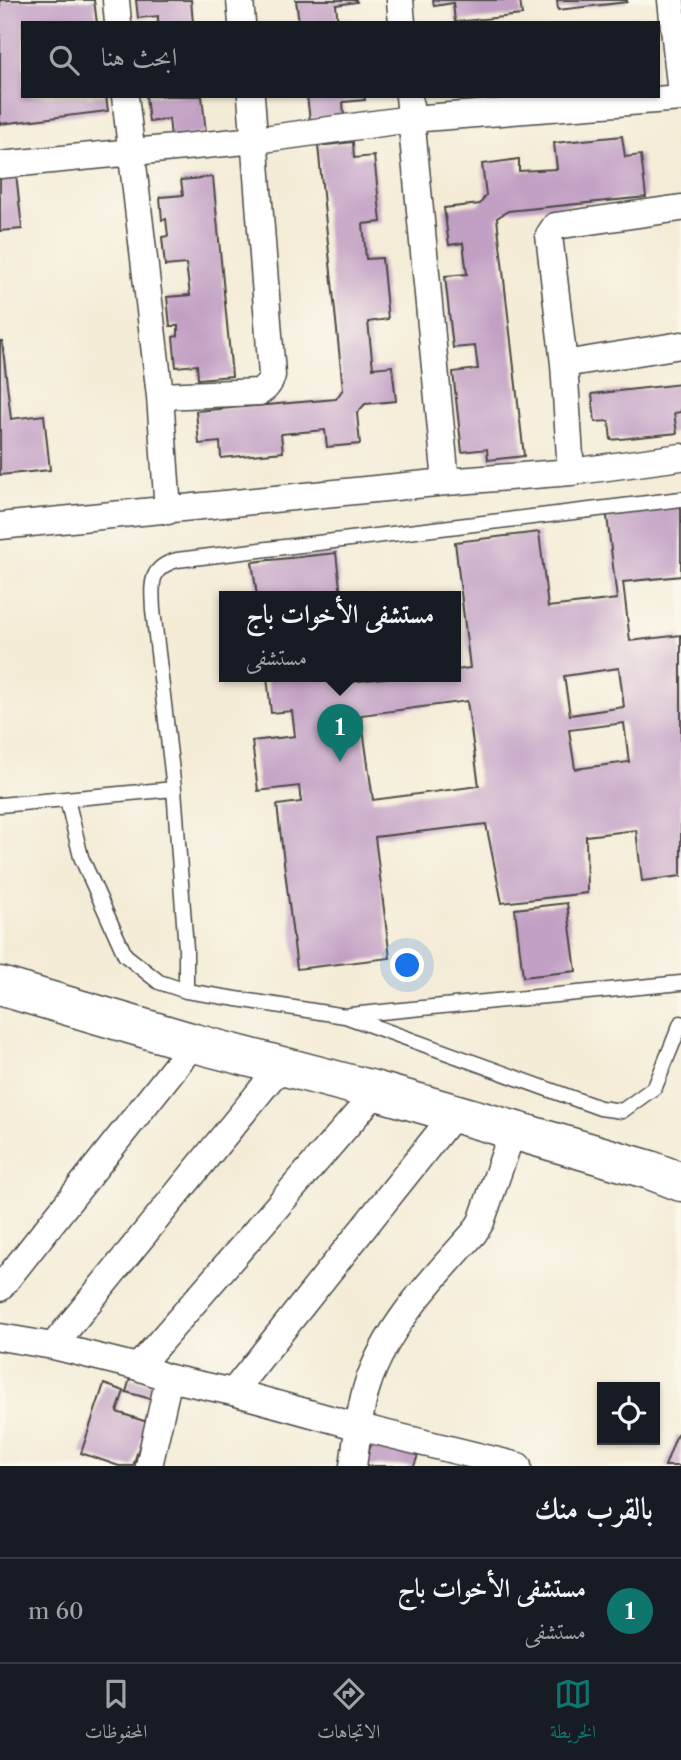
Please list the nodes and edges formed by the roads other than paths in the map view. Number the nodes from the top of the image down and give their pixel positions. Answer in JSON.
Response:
{"nodes":[{"id":1,"x":116,"y":0,"type":"edge"},
{"id":2,"x":240,"y":0,"type":"edge"},
{"id":3,"x":400,"y":0,"type":"edge"},
{"id":4,"x":671,"y":0,"type":"edge"},
{"id":5,"x":118,"y":21,"type":"edge"},
{"id":6,"x":242,"y":21,"type":"edge"},
{"id":7,"x":402,"y":21,"type":"edge"},
{"id":8,"x":681,"y":96,"type":"edge"},
{"id":9,"x":660,"y":97,"type":"edge"},
{"id":10,"x":125,"y":98,"type":"edge"},
{"id":11,"x":251,"y":98,"type":"edge"},
{"id":12,"x":636,"y":98,"type":"edge"},
{"id":13,"x":410,"y":108,"type":"edge"},
{"id":14,"x":256,"y":140,"type":"junction"},
{"id":15,"x":130,"y":152,"type":"junction"},
{"id":16,"x":0,"y":165,"type":"edge"},
{"id":17,"x":681,"y":208,"type":"edge"},
{"id":18,"x":681,"y":345,"type":"edge"},
{"id":19,"x":564,"y":364,"type":"junction"},
{"id":20,"x":160,"y":396,"type":"junction"},
{"id":21,"x":681,"y":457,"type":"edge"},
{"id":22,"x":571,"y":472,"type":"junction"},
{"id":23,"x":446,"y":482,"type":"junction"},
{"id":24,"x":681,"y":499,"type":"edge"},
{"id":25,"x":168,"y":510,"type":"junction"},
{"id":26,"x":0,"y":526,"type":"edge"},
{"id":27,"x":174,"y":789,"type":"junction"},
{"id":28,"x":67,"y":799,"type":"junction"},
{"id":29,"x":0,"y":805,"type":"edge"},
{"id":30,"x":681,"y":983,"type":"edge"},
{"id":31,"x":0,"y":986,"type":"edge"},
{"id":32,"x":186,"y":990,"type":"junction"},
{"id":33,"x":345,"y":1016,"type":"junction"},
{"id":34,"x":681,"y":1023,"type":"edge"},
{"id":35,"x":194,"y":1043,"type":"junction"},
{"id":36,"x":280,"y":1067,"type":"junction"},
{"id":37,"x":377,"y":1091,"type":"junction"},
{"id":38,"x":455,"y":1113,"type":"junction"},
{"id":39,"x":513,"y":1130,"type":"junction"},
{"id":40,"x":681,"y":1182,"type":"edge"},
{"id":41,"x":0,"y":1288,"type":"edge"},
{"id":42,"x":0,"y":1337,"type":"edge"},
{"id":43,"x":53,"y":1346,"type":"junction"},
{"id":44,"x":138,"y":1367,"type":"junction"},
{"id":45,"x":169,"y":1378,"type":"junction"},
{"id":46,"x":233,"y":1392,"type":"junction"},
{"id":47,"x":359,"y":1427,"type":"junction"},
{"id":48,"x":149,"y":1466,"type":"edge"},
{"id":49,"x":353,"y":1466,"type":"edge"},
{"id":50,"x":518,"y":1466,"type":"edge"}],
"edges":[{"from":1,"to":5,"type":"street"},
{"from":2,"to":6,"type":"street"},
{"from":3,"to":7,"type":"street"},
{"from":4,"to":8,"type":"street"},
{"from":8,"to":9,"type":"street"},
{"from":10,"to":15,"type":"street"},
{"from":11,"to":14,"type":"street"},
{"from":12,"to":13,"type":"street"},
{"from":13,"to":14,"type":"street"},
{"from":13,"to":23,"type":"street"},
{"from":14,"to":15,"type":"street"},
{"from":14,"to":20,"type":"street"},
{"from":15,"to":16,"type":"street"},
{"from":15,"to":20,"type":"street"},
{"from":17,"to":19,"type":"street"},
{"from":18,"to":19,"type":"street"},
{"from":19,"to":22,"type":"street"},
{"from":20,"to":25,"type":"street"},
{"from":21,"to":22,"type":"street"},
{"from":22,"to":23,"type":"street"},
{"from":23,"to":25,"type":"street"},
{"from":24,"to":27,"type":"lane"},
{"from":25,"to":26,"type":"street"},
{"from":27,"to":28,"type":"lane"},
{"from":27,"to":32,"type":"lane"},
{"from":28,"to":29,"type":"lane"},
{"from":28,"to":32,"type":"lane"},
{"from":30,"to":33,"type":"lane"},
{"from":31,"to":35,"type":"street"},
{"from":32,"to":33,"type":"lane"},
{"from":33,"to":34,"type":"lane"},
{"from":35,"to":36,"type":"street"},
{"from":35,"to":41,"type":"street"},
{"from":36,"to":37,"type":"street"},
{"from":36,"to":43,"type":"street"},
{"from":37,"to":38,"type":"street"},
{"from":37,"to":44,"type":"street"},
{"from":38,"to":39,"type":"street"},
{"from":38,"to":46,"type":"street"},
{"from":39,"to":40,"type":"street"},
{"from":39,"to":47,"type":"street"},
{"from":42,"to":43,"type":"street"},
{"from":43,"to":44,"type":"street"},
{"from":44,"to":45,"type":"street"},
{"from":45,"to":46,"type":"street"},
{"from":45,"to":48,"type":"street"},
{"from":46,"to":47,"type":"street"},
{"from":47,"to":49,"type":"street"},
{"from":47,"to":50,"type":"street"}]}
